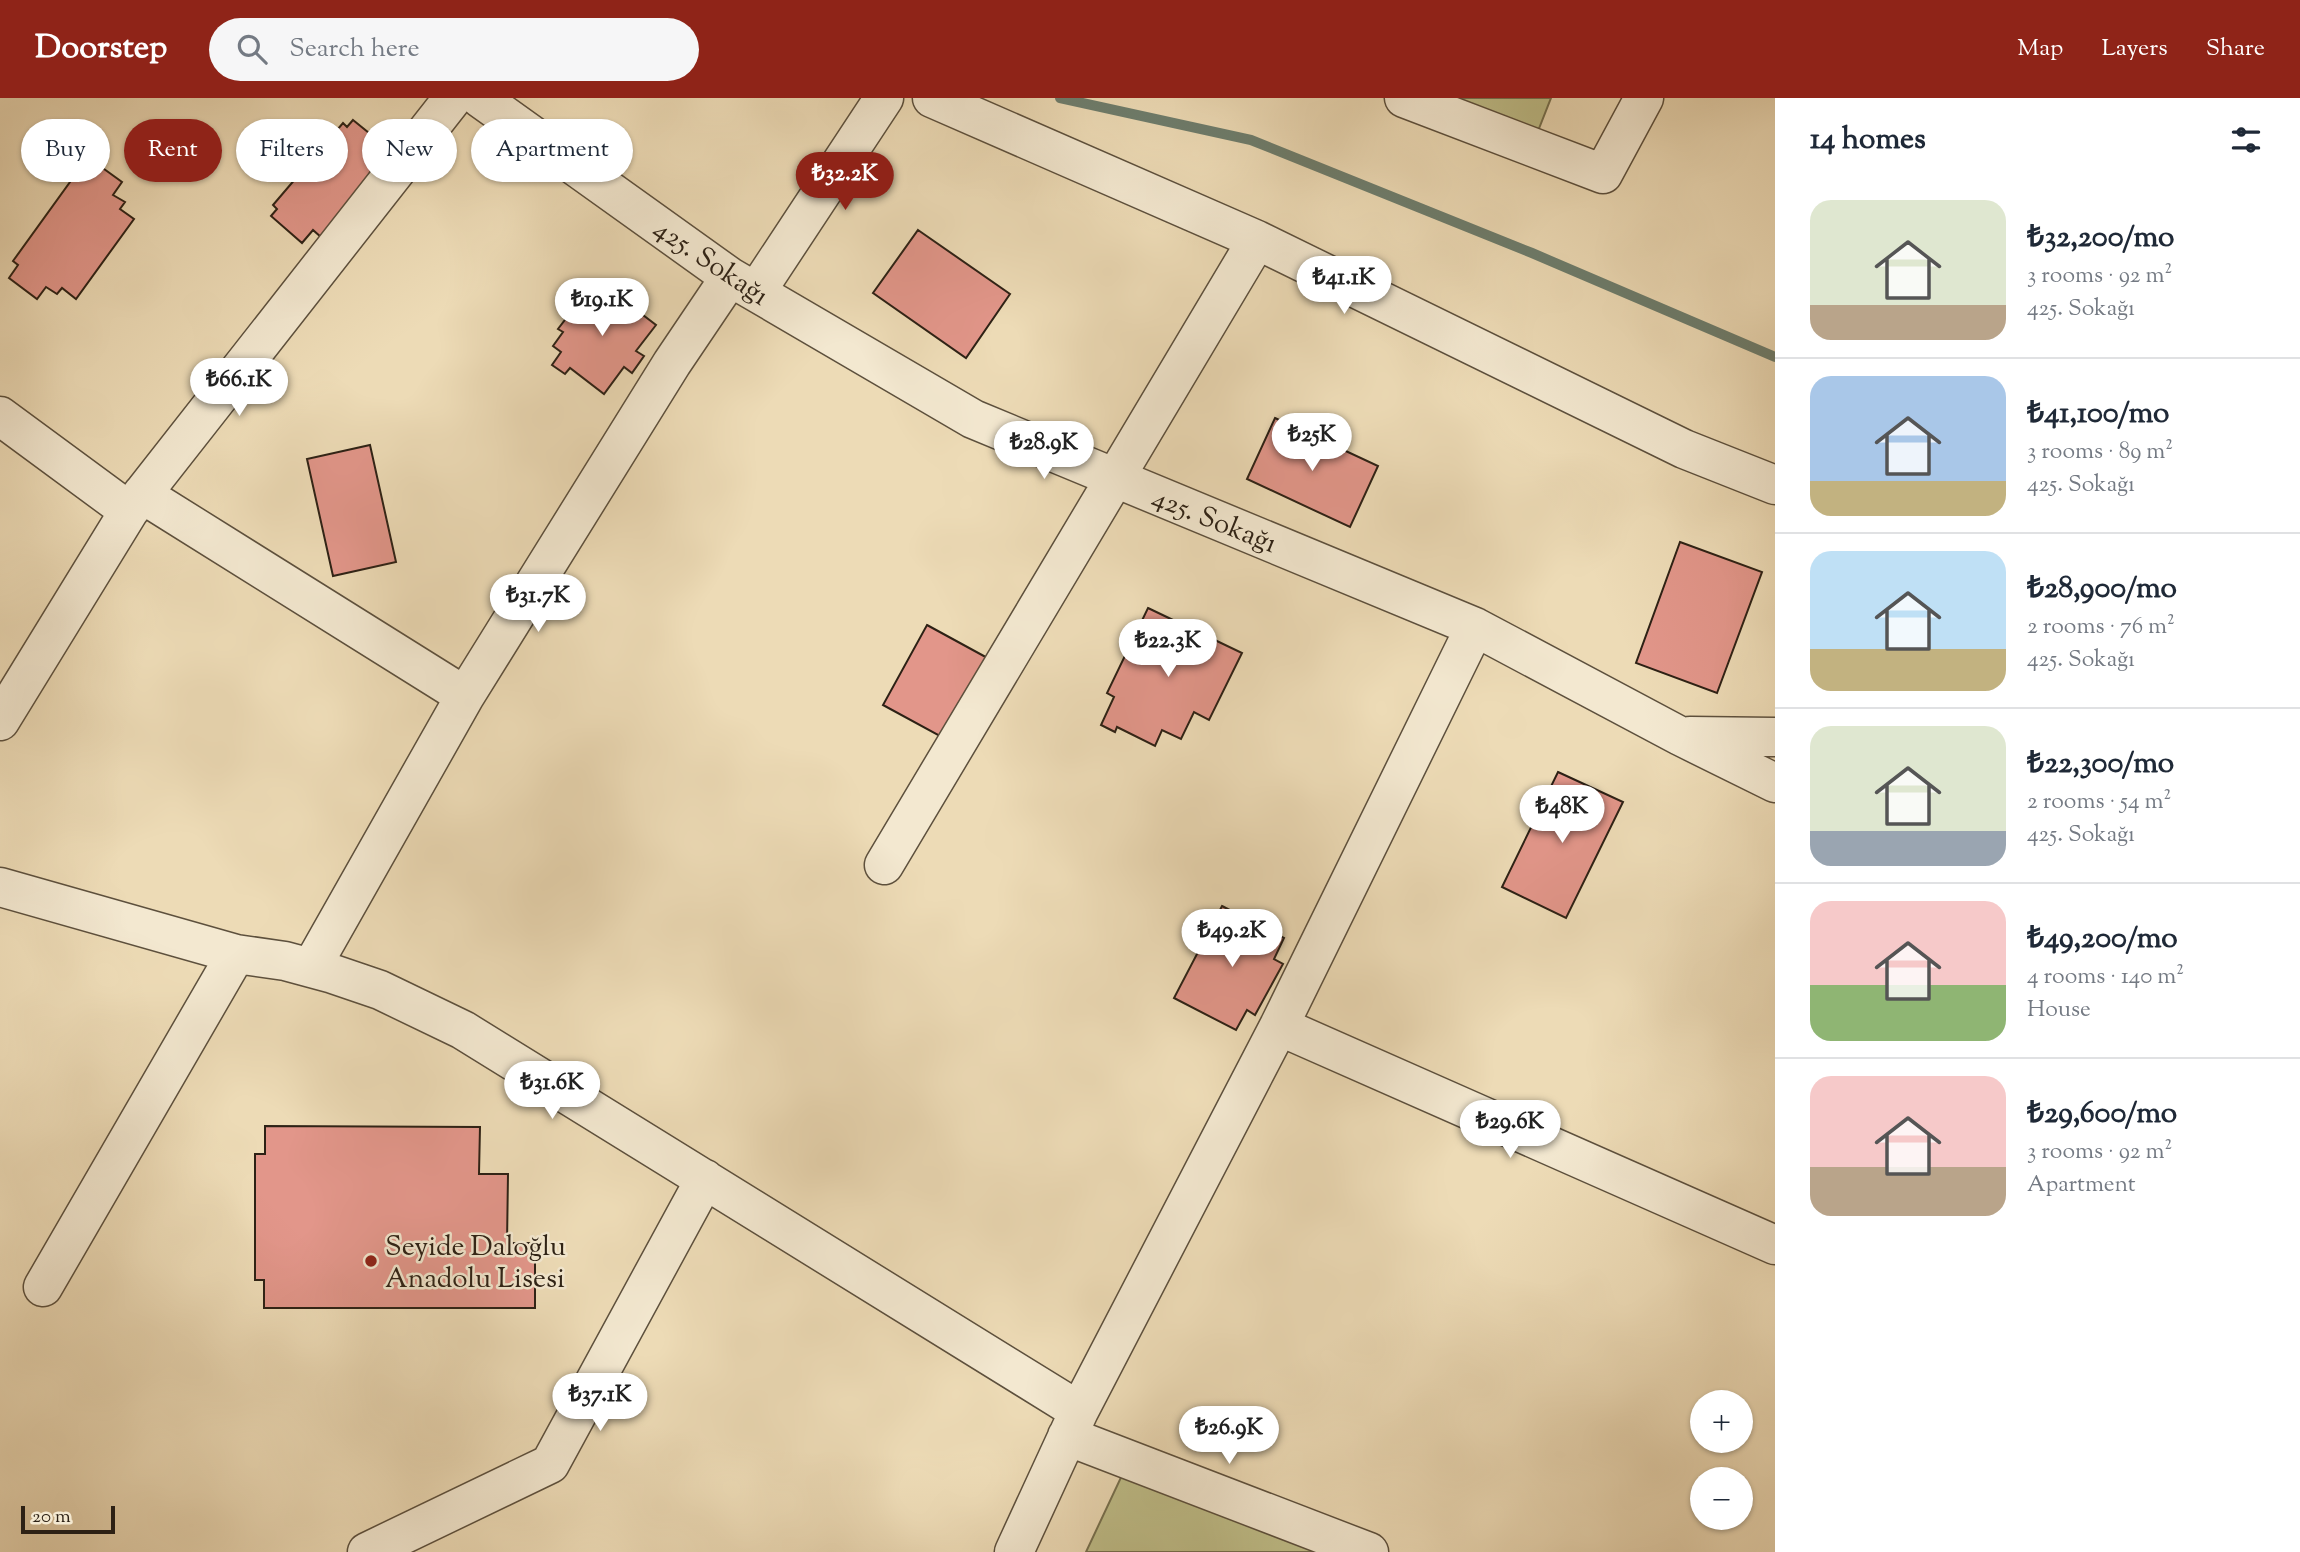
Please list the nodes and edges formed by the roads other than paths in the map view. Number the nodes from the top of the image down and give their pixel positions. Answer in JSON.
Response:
{"nodes":[{"id":1,"x":453,"y":98,"type":"edge"},
{"id":2,"x":480,"y":98,"type":"edge"},
{"id":3,"x":884,"y":98,"type":"edge"},
{"id":4,"x":932,"y":98,"type":"edge"},
{"id":5,"x":1404,"y":98,"type":"edge"},
{"id":6,"x":1644,"y":98,"type":"edge"},
{"id":7,"x":1257,"y":240,"type":"junction"},
{"id":8,"x":743,"y":285,"type":"junction"},
{"id":9,"x":0,"y":416,"type":"edge"},
{"id":10,"x":1115,"y":478,"type":"junction"},
{"id":11,"x":1775,"y":485,"type":"edge"},
{"id":12,"x":135,"y":502,"type":"junction"},
{"id":13,"x":1475,"y":626,"type":"junction"},
{"id":14,"x":465,"y":696,"type":"junction"},
{"id":15,"x":0,"y":721,"type":"edge"},
{"id":16,"x":1681,"y":736,"type":"junction"},
{"id":17,"x":1775,"y":737,"type":"edge"},
{"id":18,"x":1775,"y":783,"type":"edge"},
{"id":19,"x":884,"y":865,"type":"dead end"},
{"id":20,"x":0,"y":887,"type":"edge"},
{"id":21,"x":236,"y":954,"type":"junction"},
{"id":22,"x":311,"y":968,"type":"junction"},
{"id":23,"x":1279,"y":1026,"type":"junction"},
{"id":24,"x":705,"y":1179,"type":"junction"},
{"id":25,"x":1772,"y":1241,"type":"edge"},
{"id":26,"x":43,"y":1287,"type":"dead end"},
{"id":27,"x":1073,"y":1424,"type":"junction"},
{"id":28,"x":426,"y":1539,"type":"edge"},
{"id":29,"x":366,"y":1552,"type":"edge"},
{"id":30,"x":1014,"y":1552,"type":"edge"},
{"id":31,"x":1369,"y":1552,"type":"edge"}],
"edges":[{"from":1,"to":12,"type":"street"},
{"from":2,"to":8,"type":"street","name":"425. Sokağı"},
{"from":3,"to":8,"type":"street"},
{"from":4,"to":7,"type":"street"},
{"from":5,"to":6,"type":"street"},
{"from":7,"to":10,"type":"street"},
{"from":7,"to":11,"type":"street"},
{"from":8,"to":10,"type":"street","name":"425. Sokağı"},
{"from":8,"to":14,"type":"street"},
{"from":9,"to":12,"type":"street"},
{"from":10,"to":13,"type":"street","name":"425. Sokağı"},
{"from":10,"to":19,"type":"street"},
{"from":12,"to":14,"type":"street"},
{"from":12,"to":15,"type":"street"},
{"from":13,"to":16,"type":"street","name":"425. Sokağı"},
{"from":13,"to":23,"type":"street"},
{"from":14,"to":22,"type":"street"},
{"from":16,"to":17,"type":"street","name":"425. Sokağı"},
{"from":16,"to":18,"type":"street","name":"425. Sokağı"},
{"from":20,"to":21,"type":"street"},
{"from":21,"to":22,"type":"street"},
{"from":21,"to":26,"type":"street"},
{"from":22,"to":24,"type":"street"},
{"from":23,"to":25,"type":"street"},
{"from":23,"to":27,"type":"street"},
{"from":24,"to":27,"type":"street"},
{"from":24,"to":28,"type":"street"},
{"from":27,"to":30,"type":"street"},
{"from":27,"to":31,"type":"street"},
{"from":28,"to":29,"type":"street"}]}
